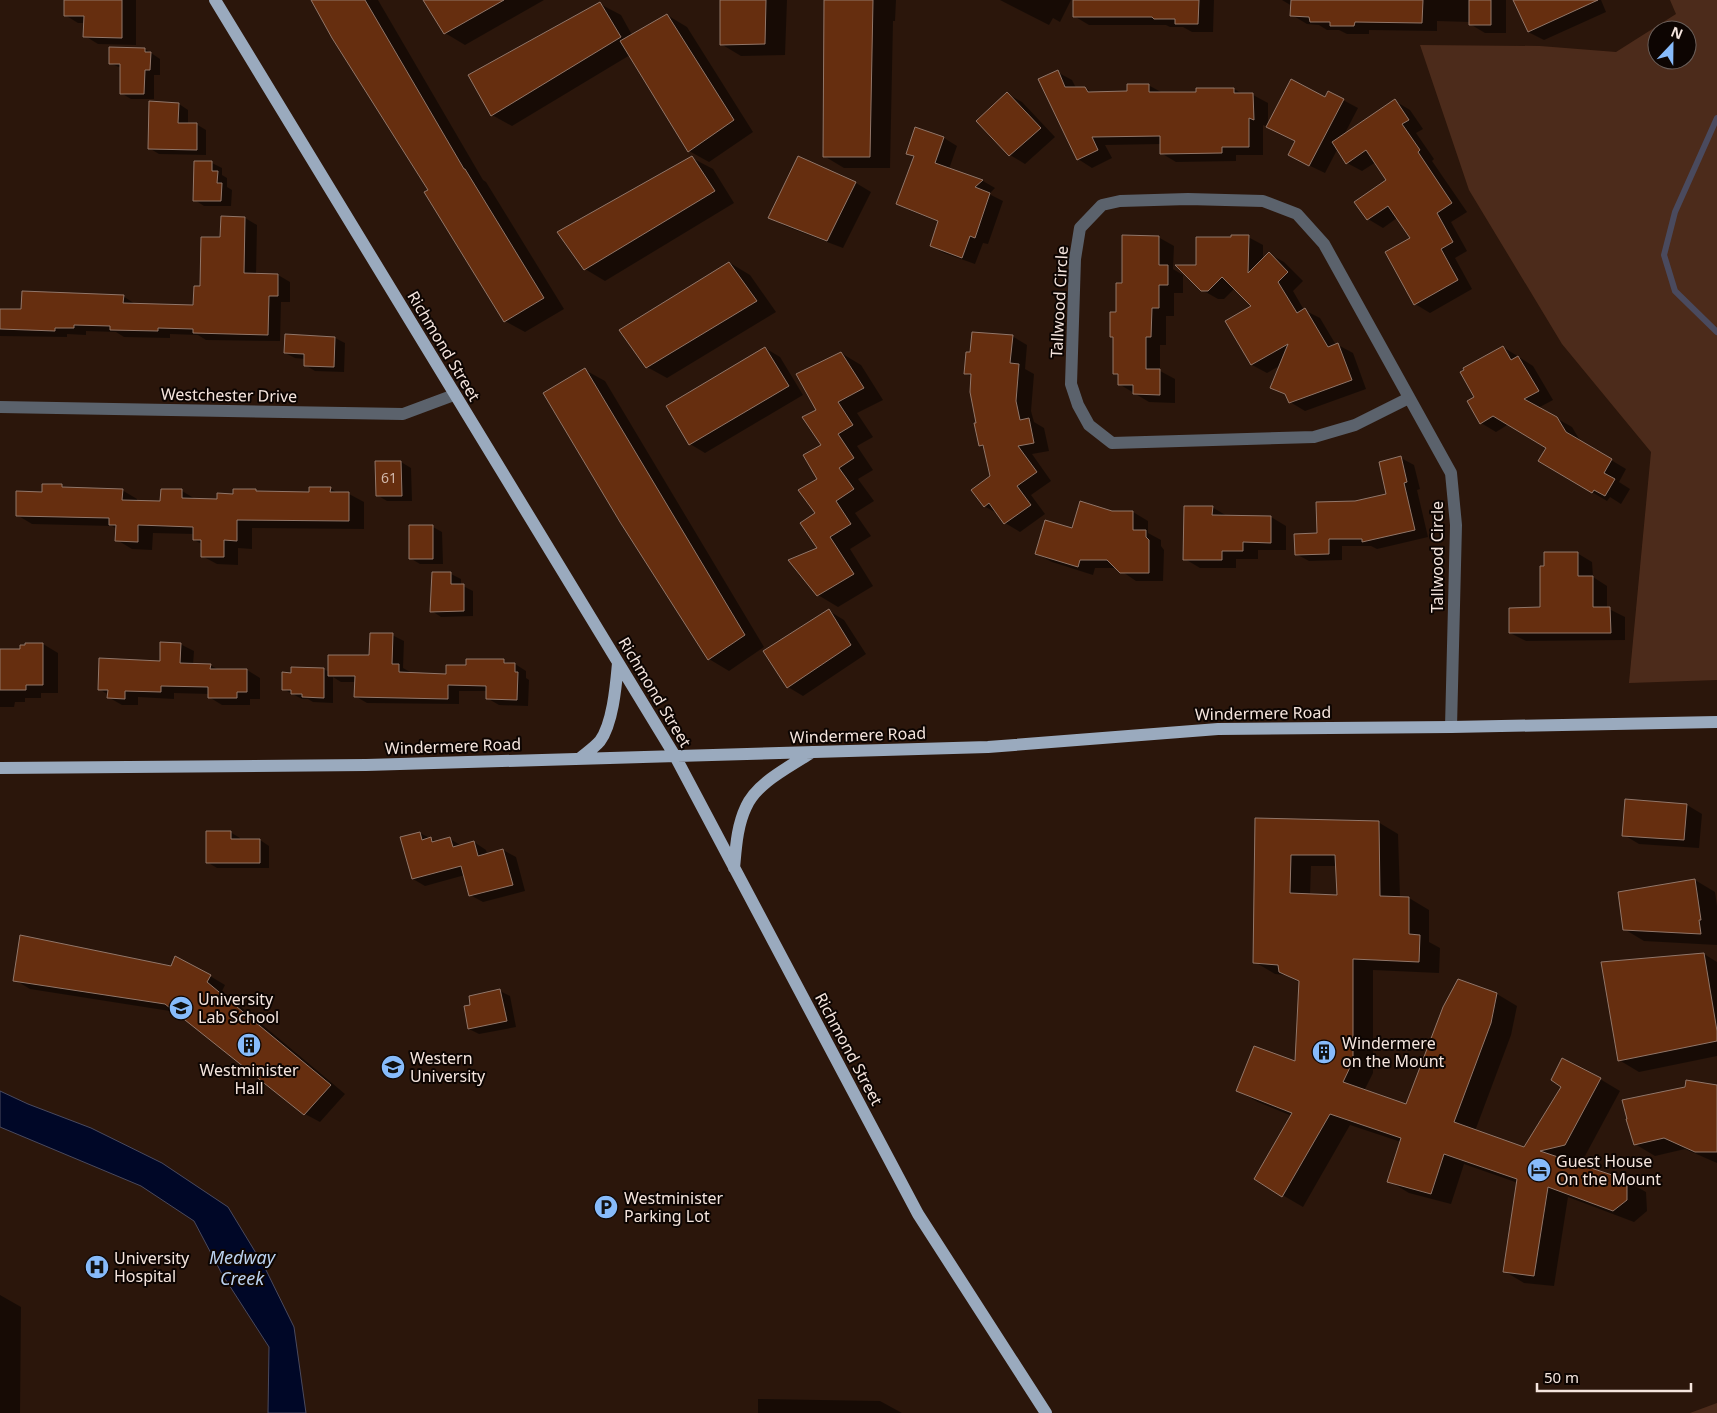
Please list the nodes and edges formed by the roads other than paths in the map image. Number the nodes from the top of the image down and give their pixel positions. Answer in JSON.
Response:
{"nodes":[{"id":1,"x":215,"y":0,"type":"edge"},
{"id":2,"x":454,"y":394,"type":"junction"},
{"id":3,"x":1410,"y":398,"type":"junction"},
{"id":4,"x":0,"y":407,"type":"edge"},
{"id":5,"x":618,"y":663,"type":"junction"},
{"id":6,"x":1717,"y":722,"type":"edge"},
{"id":7,"x":1451,"y":727,"type":"junction"},
{"id":8,"x":812,"y":752,"type":"junction"},
{"id":9,"x":674,"y":756,"type":"junction"},
{"id":10,"x":579,"y":759,"type":"junction"},
{"id":11,"x":0,"y":768,"type":"edge"},
{"id":12,"x":734,"y":868,"type":"junction"},
{"id":13,"x":1046,"y":1413,"type":"edge"}],
"edges":[{"from":1,"to":2,"type":"main road","name":"Richmond Street"},
{"from":2,"to":4,"type":"street","name":"Westchester Drive"},
{"from":2,"to":5,"type":"main road","name":"Richmond Street"},
{"from":3,"to":3,"type":"street","name":"Tallwood Circle"},
{"from":3,"to":7,"type":"street","name":"Tallwood Circle"},
{"from":5,"to":9,"type":"main road","name":"Richmond Street"},
{"from":5,"to":10,"type":"main road"},
{"from":6,"to":7,"type":"main road","name":"Windermere Road"},
{"from":7,"to":8,"type":"main road","name":"Windermere Road"},
{"from":8,"to":9,"type":"main road","name":"Windermere Road"},
{"from":8,"to":12,"type":"main road"},
{"from":9,"to":10,"type":"main road","name":"Windermere Road"},
{"from":9,"to":12,"type":"main road","name":"Richmond Street"},
{"from":10,"to":11,"type":"main road","name":"Windermere Road"},
{"from":12,"to":13,"type":"main road","name":"Richmond Street"}]}
